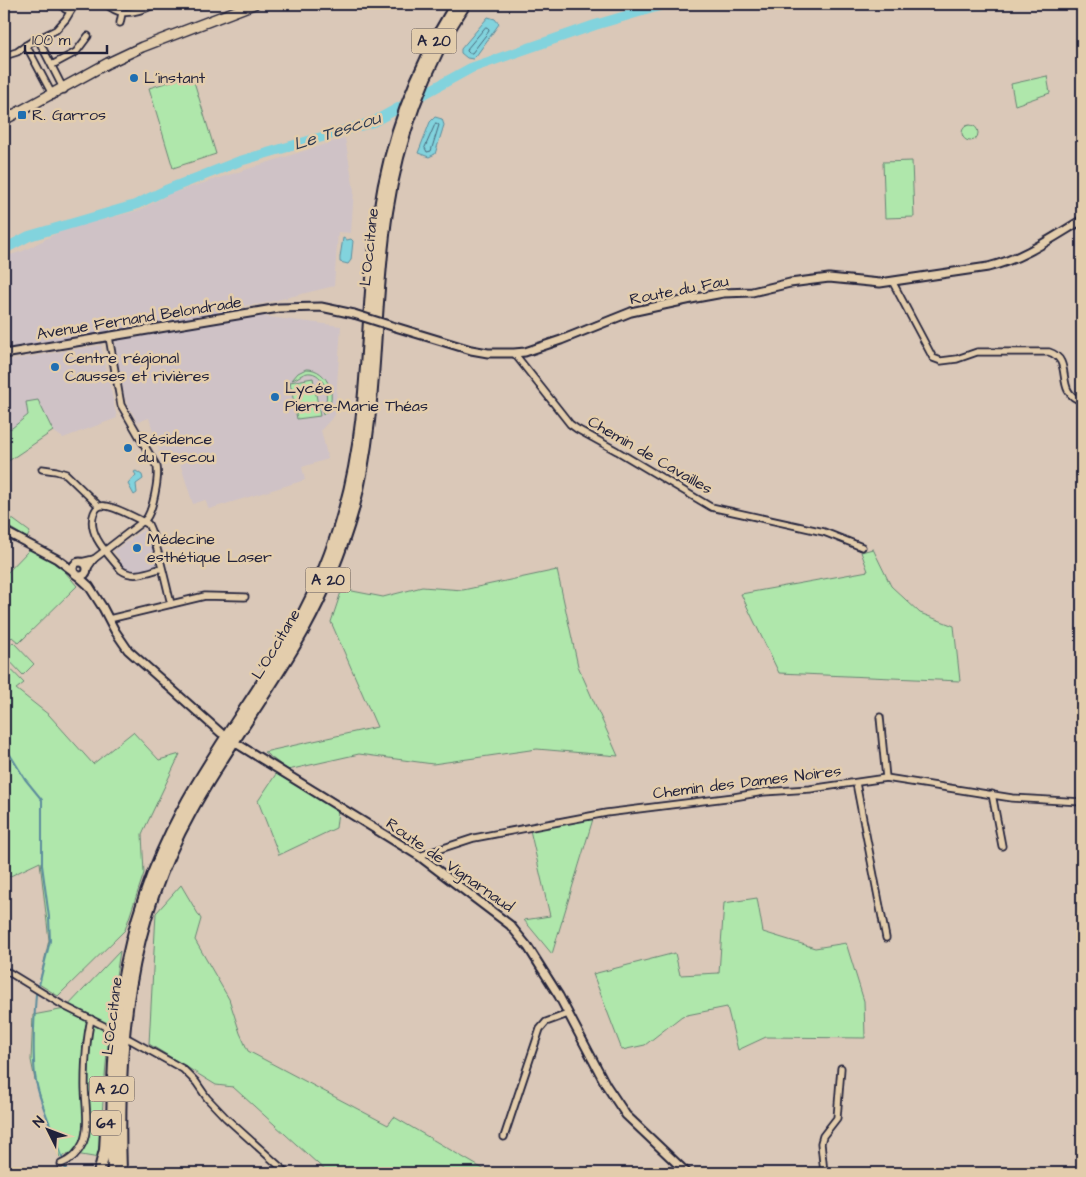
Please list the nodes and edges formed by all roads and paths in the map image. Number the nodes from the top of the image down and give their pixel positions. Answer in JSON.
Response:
{"nodes":[{"id":1,"x":63,"y":4,"type":"edge"},
{"id":2,"x":76,"y":4,"type":"edge"},
{"id":3,"x":106,"y":4,"type":"edge"},
{"id":4,"x":154,"y":4,"type":"edge"},
{"id":5,"x":254,"y":4,"type":"edge"},
{"id":6,"x":448,"y":4,"type":"edge"},
{"id":7,"x":462,"y":5,"type":"edge"},
{"id":8,"x":235,"y":8,"type":"edge"},
{"id":9,"x":70,"y":11,"type":"junction"},
{"id":10,"x":122,"y":13,"type":"junction"},
{"id":11,"x":120,"y":23,"type":"dead end"},
{"id":12,"x":88,"y":36,"type":"dead end"},
{"id":13,"x":38,"y":39,"type":"junction"},
{"id":14,"x":26,"y":45,"type":"junction"},
{"id":15,"x":4,"y":56,"type":"edge"},
{"id":16,"x":52,"y":65,"type":"junction"},
{"id":17,"x":423,"y":65,"type":"junction"},
{"id":18,"x":64,"y":90,"type":"junction"},
{"id":19,"x":53,"y":96,"type":"junction"},
{"id":20,"x":406,"y":116,"type":"junction"},
{"id":21,"x":4,"y":120,"type":"edge"},
{"id":22,"x":1082,"y":220,"type":"edge"},
{"id":23,"x":892,"y":281,"type":"junction"},
{"id":24,"x":279,"y":308,"type":"joint"},
{"id":25,"x":109,"y":336,"type":"junction"},
{"id":26,"x":514,"y":353,"type":"junction"},
{"id":27,"x":4,"y":354,"type":"edge"},
{"id":28,"x":1082,"y":401,"type":"edge"},
{"id":29,"x":42,"y":469,"type":"dead end"},
{"id":30,"x":99,"y":506,"type":"junction"},
{"id":31,"x":144,"y":522,"type":"junction"},
{"id":32,"x":4,"y":531,"type":"edge"},
{"id":33,"x":862,"y":547,"type":"dead end"},
{"id":34,"x":106,"y":550,"type":"junction"},
{"id":35,"x":57,"y":559,"type":"junction"},
{"id":36,"x":94,"y":559,"type":"junction"},
{"id":37,"x":80,"y":562,"type":"junction"},
{"id":38,"x":162,"y":568,"type":"junction"},
{"id":39,"x":87,"y":570,"type":"junction"},
{"id":40,"x":75,"y":573,"type":"junction"},
{"id":41,"x":89,"y":586,"type":"junction"},
{"id":42,"x":245,"y":597,"type":"dead end"},
{"id":43,"x":171,"y":604,"type":"junction"},
{"id":44,"x":109,"y":619,"type":"junction"},
{"id":45,"x":880,"y":717,"type":"dead end"},
{"id":46,"x":221,"y":733,"type":"dead end"},
{"id":47,"x":239,"y":745,"type":"dead end"},
{"id":48,"x":886,"y":778,"type":"junction"},
{"id":49,"x":856,"y":783,"type":"junction"},
{"id":50,"x":992,"y":794,"type":"junction"},
{"id":51,"x":1082,"y":802,"type":"edge"},
{"id":52,"x":1002,"y":846,"type":"dead end"},
{"id":53,"x":418,"y":856,"type":"junction"},
{"id":54,"x":886,"y":938,"type":"dead end"},
{"id":55,"x":4,"y":971,"type":"edge"},
{"id":56,"x":568,"y":1014,"type":"junction"},
{"id":57,"x":91,"y":1019,"type":"junction"},
{"id":58,"x":106,"y":1027,"type":"dead end"},
{"id":59,"x":130,"y":1039,"type":"dead end"},
{"id":60,"x":841,"y":1068,"type":"dead end"},
{"id":61,"x":113,"y":1073,"type":"junction"},
{"id":62,"x":504,"y":1137,"type":"dead end"},
{"id":63,"x":61,"y":1164,"type":"dead end"},
{"id":64,"x":99,"y":1173,"type":"edge"},
{"id":65,"x":113,"y":1173,"type":"edge"},
{"id":66,"x":121,"y":1173,"type":"edge"},
{"id":67,"x":287,"y":1173,"type":"edge"},
{"id":68,"x":687,"y":1173,"type":"edge"},
{"id":69,"x":824,"y":1173,"type":"edge"}],
"edges":[{"from":1,"to":9,"type":"street"},
{"from":2,"to":9,"type":"street"},
{"from":3,"to":10,"type":"street"},
{"from":4,"to":10,"type":"street"},
{"from":5,"to":8,"type":"main road"},
{"from":6,"to":17,"type":"highway"},
{"from":7,"to":17,"type":"highway","name":"L'Occitane","number":"A 20"},
{"from":7,"to":20,"type":"highway","name":"L'Occitane","number":"A 20"},
{"from":8,"to":18,"type":"main road"},
{"from":9,"to":13,"type":"street"},
{"from":10,"to":11,"type":"street"},
{"from":12,"to":16,"type":"street"},
{"from":13,"to":14,"type":"street"},
{"from":13,"to":16,"type":"street"},
{"from":14,"to":15,"type":"street"},
{"from":14,"to":19,"type":"street"},
{"from":16,"to":18,"type":"street"},
{"from":17,"to":20,"type":"highway","name":"L'Occitane","number":"A 20"},
{"from":18,"to":19,"type":"main road"},
{"from":19,"to":21,"type":"main road"},
{"from":20,"to":61,"type":"highway","name":"L'Occitane","number":"A 20"},
{"from":20,"to":66,"type":"highway","name":"L'Occitane","number":"A 20"},
{"from":22,"to":23,"type":"street","name":"Route du Fau"},
{"from":23,"to":26,"type":"street","name":"Route du Fau"},
{"from":23,"to":28,"type":"street"},
{"from":24,"to":25,"type":"street","name":"Avenue Fernand Belondrade"},
{"from":24,"to":26,"type":"street","name":"Route du Fau","bridge":true},
{"from":25,"to":27,"type":"street","name":"Avenue Fernand Belondrade"},
{"from":25,"to":31,"type":"street"},
{"from":26,"to":33,"type":"street","name":"Chemin de Cavailles"},
{"from":29,"to":30,"type":"street"},
{"from":30,"to":31,"type":"street"},
{"from":30,"to":34,"type":"street"},
{"from":31,"to":34,"type":"street"},
{"from":31,"to":38,"type":"street"},
{"from":32,"to":35,"type":"street"},
{"from":34,"to":36,"type":"street"},
{"from":34,"to":38,"type":"street"},
{"from":35,"to":37,"type":"street"},
{"from":35,"to":40,"type":"street"},
{"from":36,"to":37,"type":"street"},
{"from":36,"to":39,"type":"street"},
{"from":37,"to":39,"type":"street"},
{"from":37,"to":40,"type":"street"},
{"from":38,"to":43,"type":"street"},
{"from":39,"to":40,"type":"street"},
{"from":39,"to":41,"type":"street"},
{"from":40,"to":41,"type":"street"},
{"from":41,"to":44,"type":"street"},
{"from":42,"to":43,"type":"street"},
{"from":43,"to":44,"type":"street"},
{"from":44,"to":46,"type":"street"},
{"from":45,"to":48,"type":"street"},
{"from":47,"to":53,"type":"street","name":"Route de Vignarnaud"},
{"from":48,"to":49,"type":"street","name":"Chemin des Dames Noires"},
{"from":48,"to":50,"type":"street","name":"Chemin des Dames Noires"},
{"from":49,"to":53,"type":"street","name":"Chemin des Dames Noires"},
{"from":49,"to":54,"type":"street"},
{"from":50,"to":51,"type":"street","name":"Chemin des Dames Noires"},
{"from":50,"to":52,"type":"street"},
{"from":53,"to":56,"type":"street","name":"Route de Vignarnaud"},
{"from":55,"to":57,"type":"street"},
{"from":56,"to":62,"type":"street"},
{"from":56,"to":68,"type":"street","name":"Route de Vignarnaud"},
{"from":57,"to":58,"type":"street"},
{"from":57,"to":63,"type":"street"},
{"from":59,"to":67,"type":"street"},
{"from":60,"to":69,"type":"street"},
{"from":61,"to":64,"type":"highway","number":"64"},
{"from":61,"to":65,"type":"highway","name":"L'Occitane","number":"A 20"}]}
